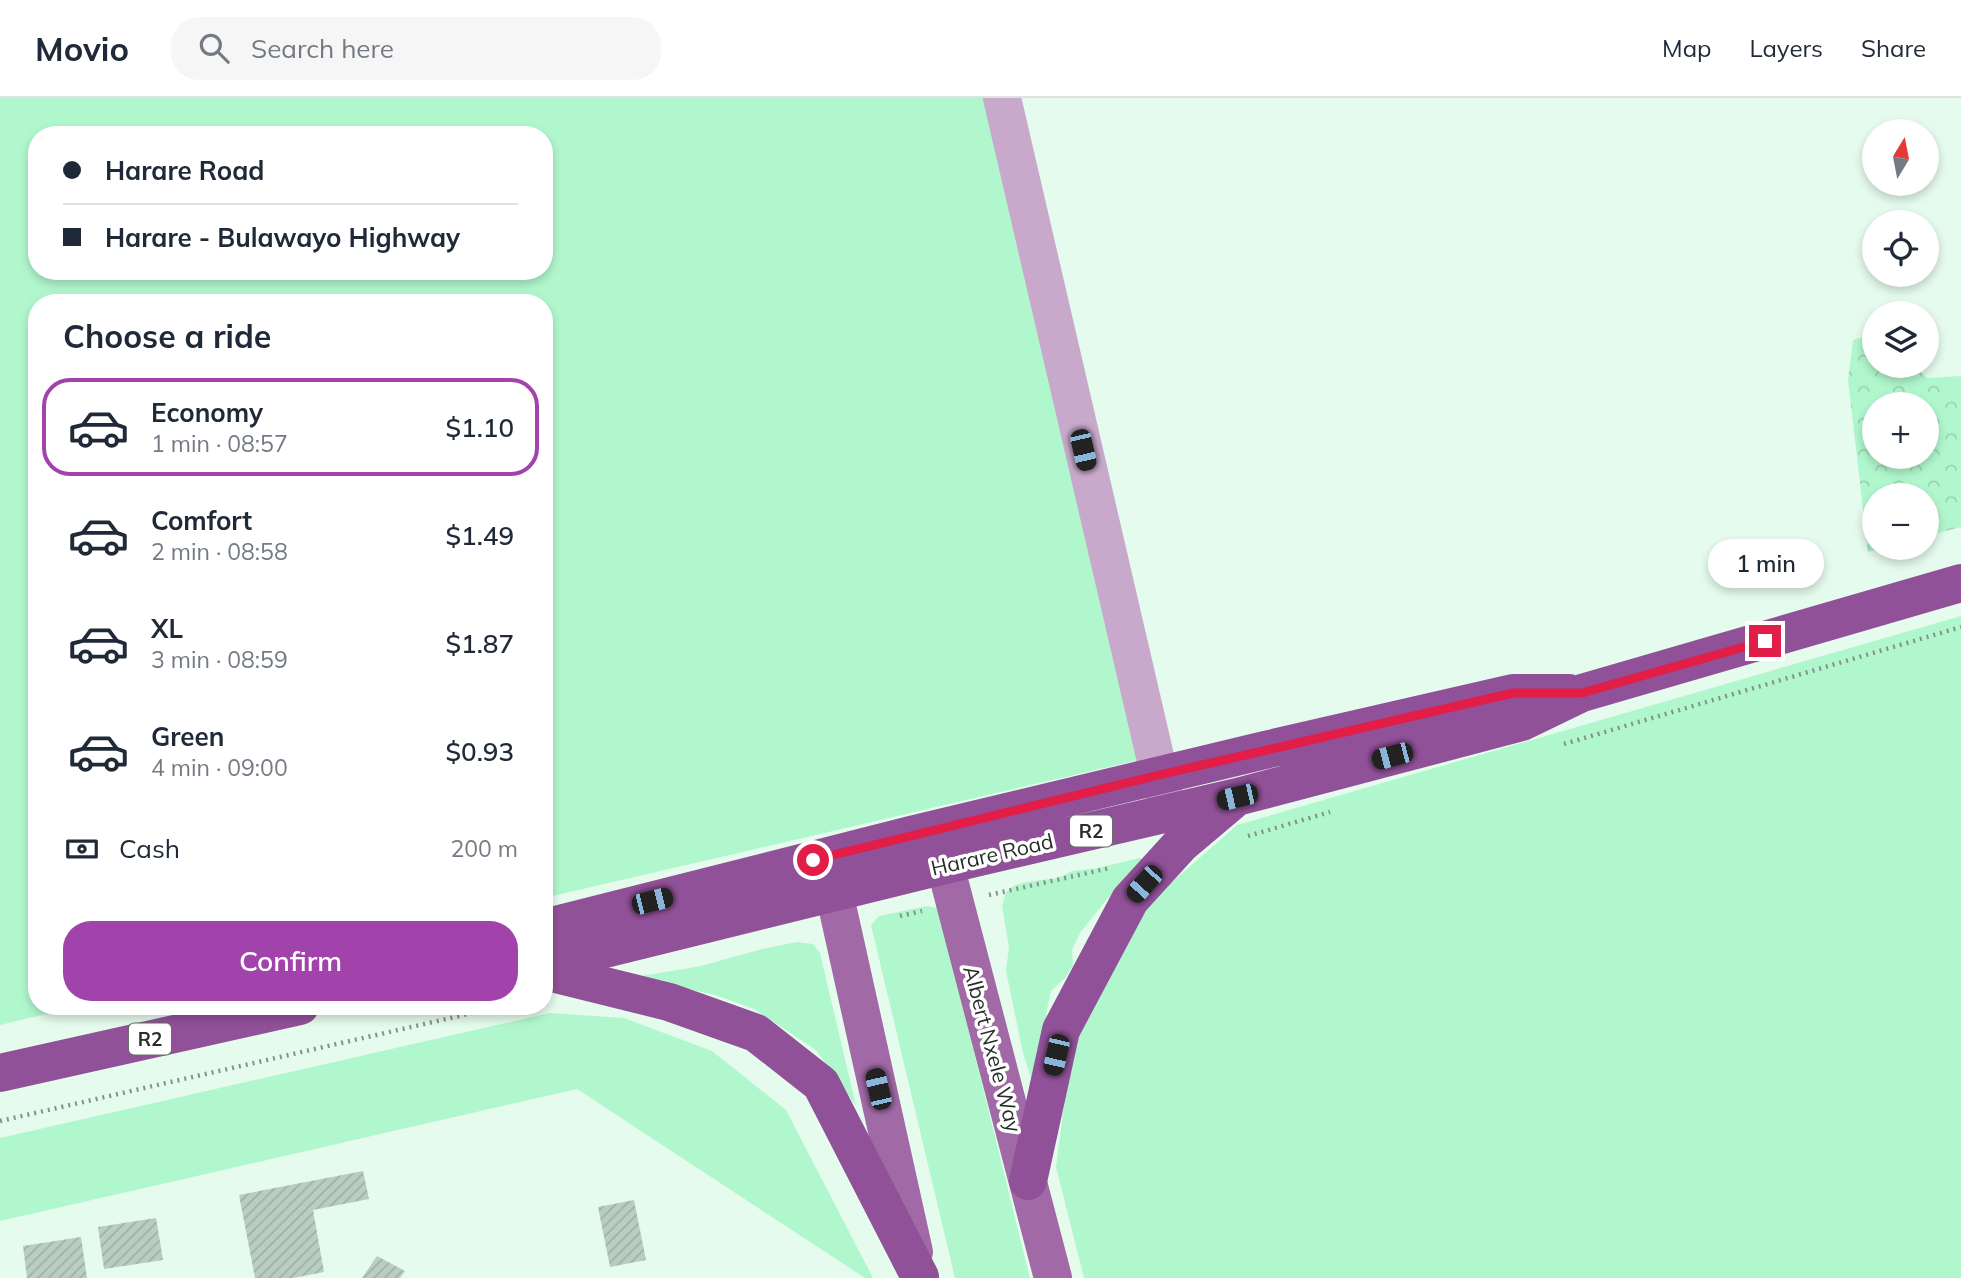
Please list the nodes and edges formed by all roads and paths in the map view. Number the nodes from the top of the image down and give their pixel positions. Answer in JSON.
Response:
{"nodes":[{"id":1,"x":1002,"y":98,"type":"edge"},
{"id":2,"x":1961,"y":583,"type":"edge"},
{"id":3,"x":1582,"y":693,"type":"junction"},
{"id":4,"x":1159,"y":775,"type":"junction"},
{"id":5,"x":1237,"y":797,"type":"junction"},
{"id":6,"x":1168,"y":813,"type":"junction"},
{"id":7,"x":911,"y":835,"type":"junction"},
{"id":8,"x":839,"y":853,"type":"junction"},
{"id":9,"x":945,"y":864,"type":"junction"},
{"id":10,"x":834,"y":892,"type":"junction"},
{"id":11,"x":553,"y":926,"type":"edge"},
{"id":12,"x":553,"y":962,"type":"edge"},
{"id":13,"x":553,"y":973,"type":"edge"},
{"id":14,"x":260,"y":1015,"type":"edge"},
{"id":15,"x":464,"y":1015,"type":"edge"},
{"id":16,"x":0,"y":1073,"type":"edge"},
{"id":17,"x":0,"y":1121,"type":"edge"},
{"id":18,"x":1027,"y":1181,"type":"junction"},
{"id":19,"x":920,"y":1278,"type":"edge"},
{"id":20,"x":1053,"y":1278,"type":"edge"}],
"edges":[{"from":1,"to":4,"type":"lane"},
{"from":2,"to":3,"type":"highway","number":"R2"},
{"from":3,"to":4,"type":"highway","name":"Harare Road"},
{"from":3,"to":5,"type":"highway","name":"Harare Road","number":"R2"},
{"from":4,"to":6,"type":"lane"},
{"from":4,"to":7,"type":"highway","name":"Harare Road"},
{"from":5,"to":6,"type":"highway","name":"Harare Road","number":"R2"},
{"from":5,"to":18,"type":"highway"},
{"from":6,"to":9,"type":"highway","name":"Harare Road","number":"R2"},
{"from":7,"to":8,"type":"highway","name":"Harare Road"},
{"from":7,"to":9,"type":"main road"},
{"from":8,"to":10,"type":"main road"},
{"from":8,"to":11,"type":"highway","name":"Harare Road"},
{"from":9,"to":10,"type":"highway","name":"Harare Road","number":"R2"},
{"from":9,"to":18,"type":"main road","name":"Albert Nxele Way"},
{"from":10,"to":12,"type":"highway","name":"Harare Road","number":"R2"},
{"from":10,"to":19,"type":"main road"},
{"from":13,"to":19,"type":"highway"},
{"from":14,"to":16,"type":"highway","number":"R2"},
{"from":15,"to":17,"type":"path"},
{"from":18,"to":20,"type":"main road","name":"Albert Nxele Way"}]}
